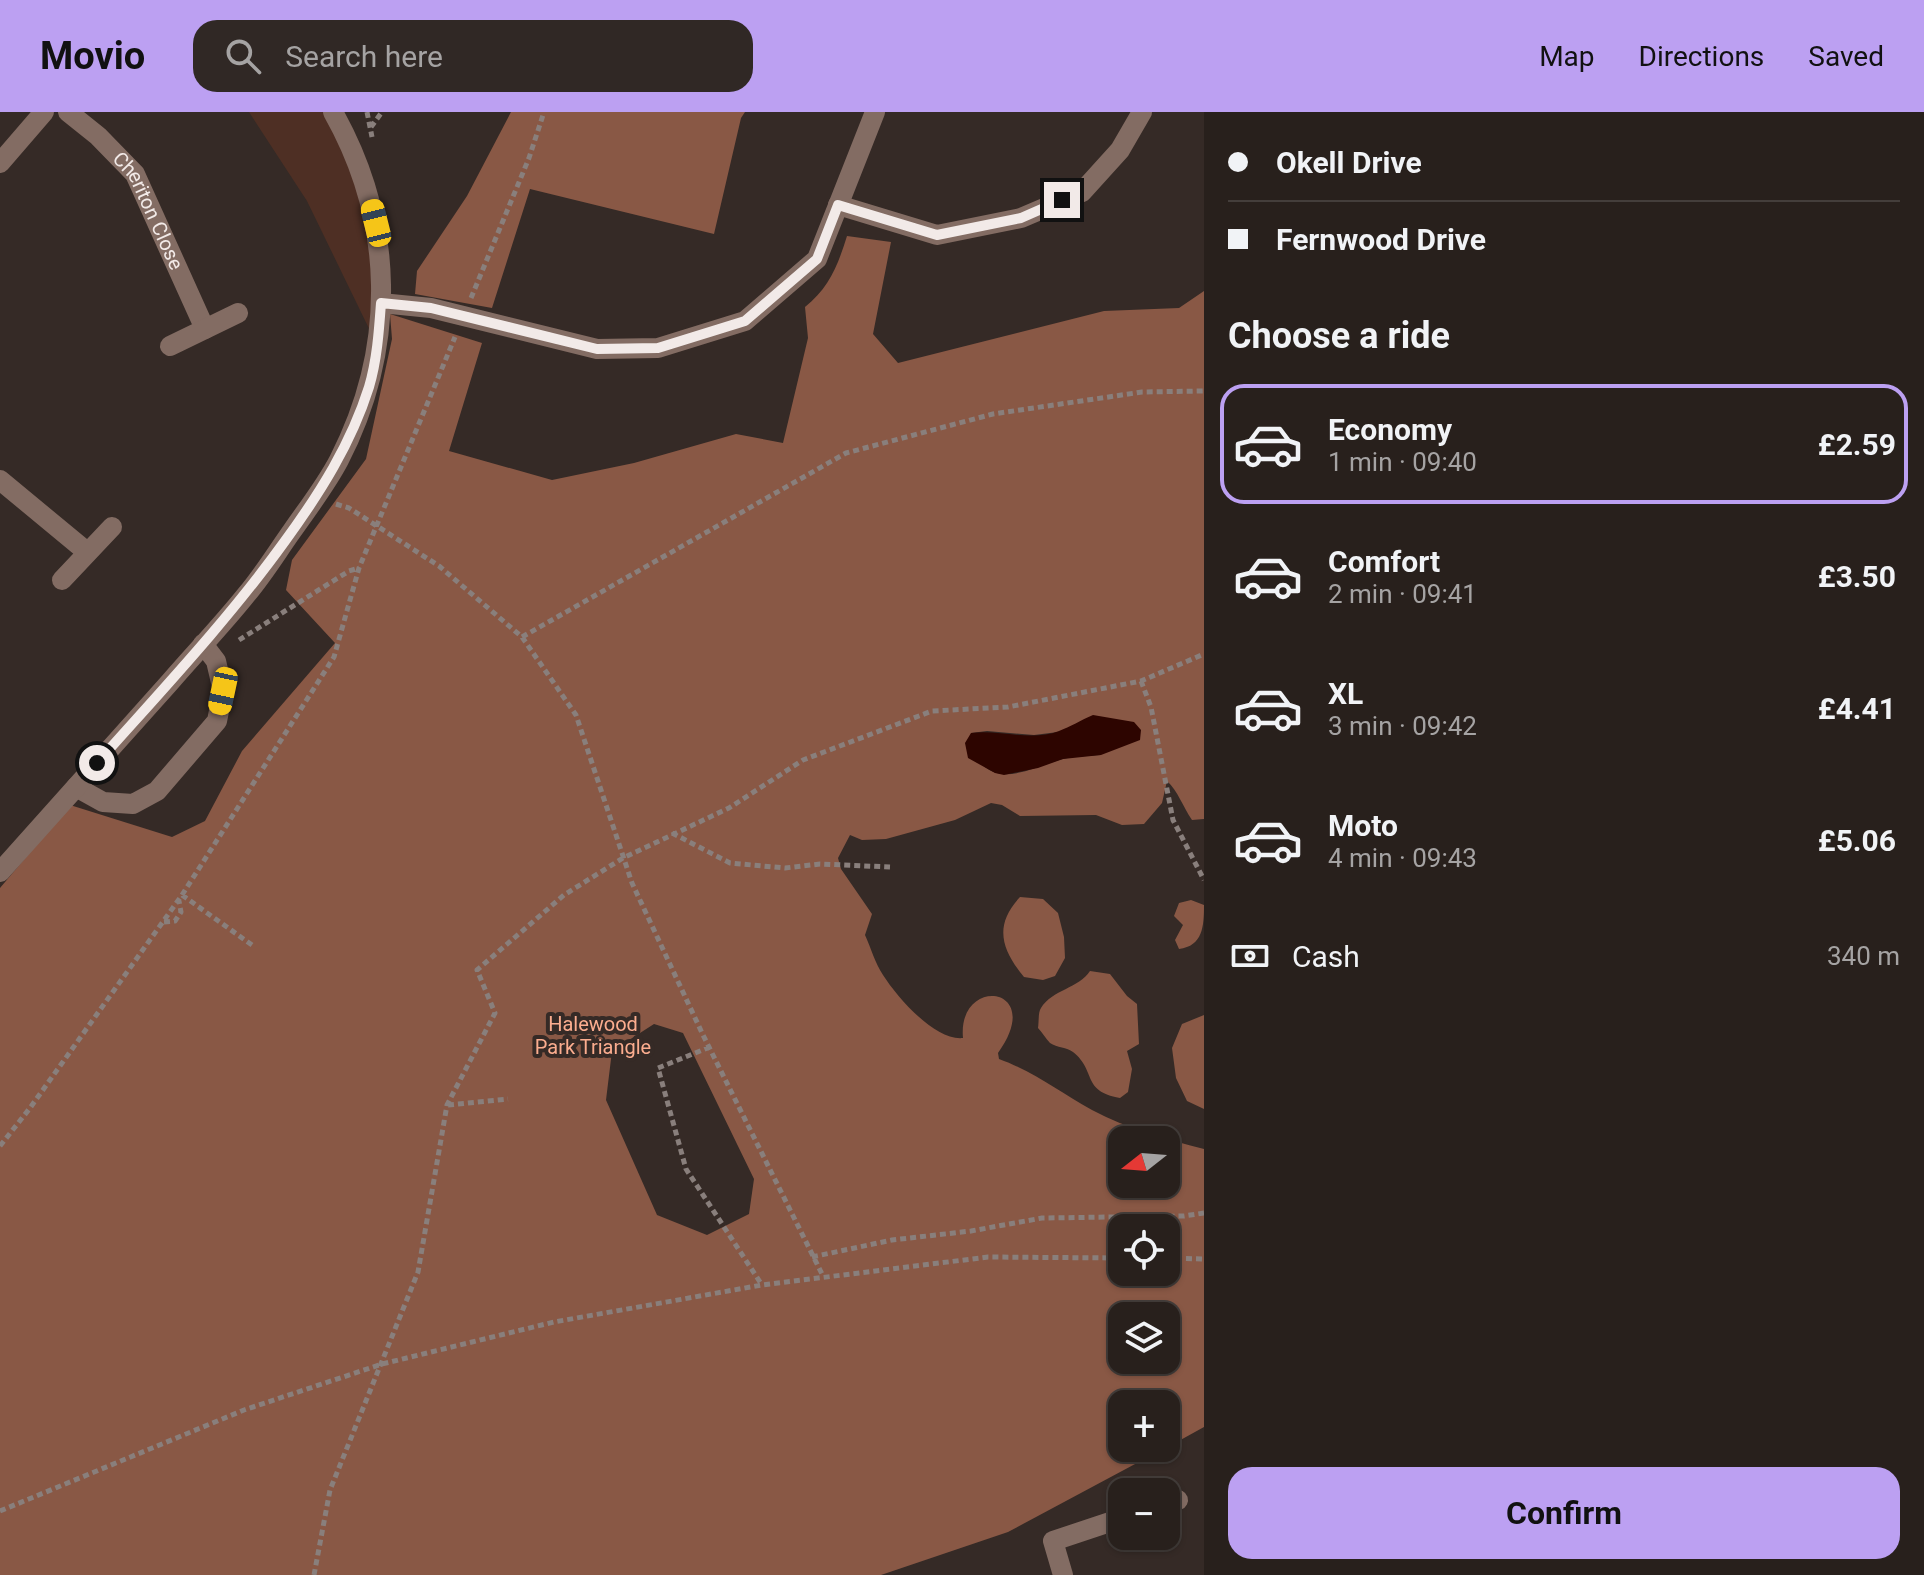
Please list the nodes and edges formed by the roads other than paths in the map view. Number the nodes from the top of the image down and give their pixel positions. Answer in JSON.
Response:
{"nodes":[{"id":1,"x":44,"y":112,"type":"edge"},
{"id":2,"x":68,"y":112,"type":"edge"},
{"id":3,"x":333,"y":112,"type":"edge"},
{"id":4,"x":875,"y":112,"type":"edge"},
{"id":5,"x":1142,"y":112,"type":"edge"},
{"id":6,"x":0,"y":163,"type":"edge"},
{"id":7,"x":838,"y":205,"type":"junction"},
{"id":8,"x":381,"y":303,"type":"junction"},
{"id":9,"x":238,"y":313,"type":"dead end"},
{"id":10,"x":205,"y":329,"type":"junction"},
{"id":11,"x":170,"y":346,"type":"dead end"},
{"id":12,"x":0,"y":480,"type":"edge"},
{"id":13,"x":112,"y":527,"type":"dead end"},
{"id":14,"x":87,"y":552,"type":"junction"},
{"id":15,"x":62,"y":580,"type":"dead end"},
{"id":16,"x":203,"y":644,"type":"junction"},
{"id":17,"x":76,"y":787,"type":"junction"},
{"id":18,"x":0,"y":872,"type":"edge"},
{"id":19,"x":1108,"y":1523,"type":"edge"},
{"id":20,"x":1063,"y":1575,"type":"edge"}],
"edges":[{"from":1,"to":6,"type":"street"},
{"from":2,"to":10,"type":"street","name":"Cheriton Close"},
{"from":3,"to":8,"type":"street"},
{"from":4,"to":7,"type":"street"},
{"from":5,"to":7,"type":"street"},
{"from":7,"to":8,"type":"street"},
{"from":8,"to":16,"type":"street"},
{"from":9,"to":10,"type":"street"},
{"from":10,"to":11,"type":"street"},
{"from":12,"to":14,"type":"street"},
{"from":13,"to":14,"type":"street"},
{"from":14,"to":15,"type":"street"},
{"from":16,"to":17,"type":"street"},
{"from":16,"to":17,"type":"street"},
{"from":17,"to":18,"type":"street"},
{"from":19,"to":20,"type":"street"}]}
